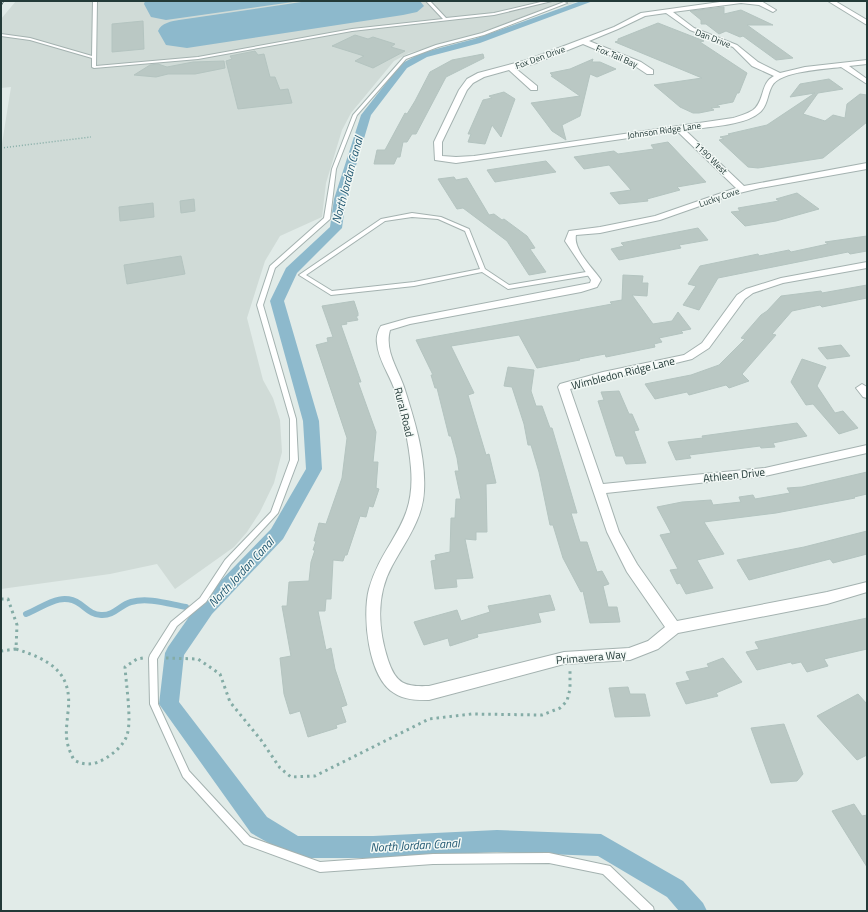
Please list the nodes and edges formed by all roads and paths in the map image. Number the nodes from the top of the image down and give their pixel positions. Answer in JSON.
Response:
{"nodes":[{"id":1,"x":95,"y":1,"type":"edge"},
{"id":2,"x":428,"y":1,"type":"edge"},
{"id":3,"x":550,"y":1,"type":"edge"},
{"id":4,"x":831,"y":1,"type":"edge"},
{"id":5,"x":565,"y":3,"type":"dead end"},
{"id":6,"x":773,"y":10,"type":"dead end"},
{"id":7,"x":667,"y":11,"type":"junction"},
{"id":8,"x":445,"y":20,"type":"junction"},
{"id":9,"x":867,"y":23,"type":"edge"},
{"id":10,"x":1,"y":35,"type":"edge"},
{"id":11,"x":582,"y":41,"type":"junction"},
{"id":12,"x":94,"y":58,"type":"junction"},
{"id":13,"x":867,"y":62,"type":"edge"},
{"id":14,"x":843,"y":66,"type":"junction"},
{"id":15,"x":510,"y":67,"type":"junction"},
{"id":16,"x":650,"y":72,"type":"dead end"},
{"id":17,"x":780,"y":76,"type":"junction"},
{"id":18,"x":867,"y":82,"type":"edge"},
{"id":19,"x":534,"y":88,"type":"dead end"},
{"id":20,"x":679,"y":128,"type":"junction"},
{"id":21,"x":91,"y":138,"type":"dead end"},
{"id":22,"x":1,"y":148,"type":"edge"},
{"id":23,"x":438,"y":158,"type":"joint"},
{"id":24,"x":867,"y":166,"type":"edge"},
{"id":25,"x":742,"y":188,"type":"junction"},
{"id":26,"x":867,"y":265,"type":"edge"},
{"id":27,"x":483,"y":270,"type":"junction"},
{"id":28,"x":593,"y":279,"type":"junction"},
{"id":29,"x":867,"y":449,"type":"edge"},
{"id":30,"x":598,"y":488,"type":"junction"},
{"id":31,"x":867,"y":587,"type":"edge"},
{"id":32,"x":1,"y":599,"type":"edge"},
{"id":33,"x":674,"y":628,"type":"junction"},
{"id":34,"x":16,"y":649,"type":"junction"},
{"id":35,"x":1,"y":652,"type":"edge"},
{"id":36,"x":157,"y":658,"type":"junction"},
{"id":37,"x":570,"y":670,"type":"dead end"},
{"id":38,"x":403,"y":692,"type":"joint"},
{"id":39,"x":650,"y":911,"type":"edge"}],
"edges":[{"from":1,"to":12,"type":"lane"},
{"from":2,"to":8,"type":"lane"},
{"from":3,"to":8,"type":"lane"},
{"from":4,"to":9,"type":"street"},
{"from":5,"to":36,"type":"lane"},
{"from":6,"to":7,"type":"street","name":"Fox Den Drive"},
{"from":7,"to":11,"type":"street","name":"Fox Den Drive"},
{"from":7,"to":17,"type":"street","name":"Dan Drive"},
{"from":8,"to":12,"type":"lane"},
{"from":10,"to":12,"type":"lane"},
{"from":11,"to":15,"type":"street","name":"Fox Den Drive"},
{"from":11,"to":16,"type":"street","name":"Fox Tail Bay"},
{"from":13,"to":14,"type":"street"},
{"from":14,"to":17,"type":"street"},
{"from":14,"to":18,"type":"street"},
{"from":15,"to":19,"type":"street"},
{"from":15,"to":23,"type":"street","name":"Fox Den Drive"},
{"from":17,"to":20,"type":"street","name":"Johnson Ridge Lane"},
{"from":20,"to":23,"type":"street","name":"Johnson Ridge Lane"},
{"from":20,"to":25,"type":"street","name":"1190 West"},
{"from":21,"to":22,"type":"path"},
{"from":24,"to":25,"type":"street","name":"Lucky Cove"},
{"from":25,"to":28,"type":"street","name":"Lucky Cove"},
{"from":26,"to":30,"type":"street","name":"Wimbledon Ridge Lane"},
{"from":27,"to":27,"type":"lane"},
{"from":27,"to":28,"type":"lane"},
{"from":28,"to":38,"type":"street","name":"Rural Road"},
{"from":29,"to":30,"type":"street","name":"Athleen Drive"},
{"from":30,"to":33,"type":"street","name":"Wimbledon Ridge Lane"},
{"from":31,"to":33,"type":"street","name":"Primavera Way"},
{"from":32,"to":34,"type":"path"},
{"from":33,"to":38,"type":"street","name":"Primavera Way"},
{"from":34,"to":35,"type":"path"},
{"from":34,"to":36,"type":"path"},
{"from":36,"to":37,"type":"path"},
{"from":36,"to":39,"type":"lane"}]}
